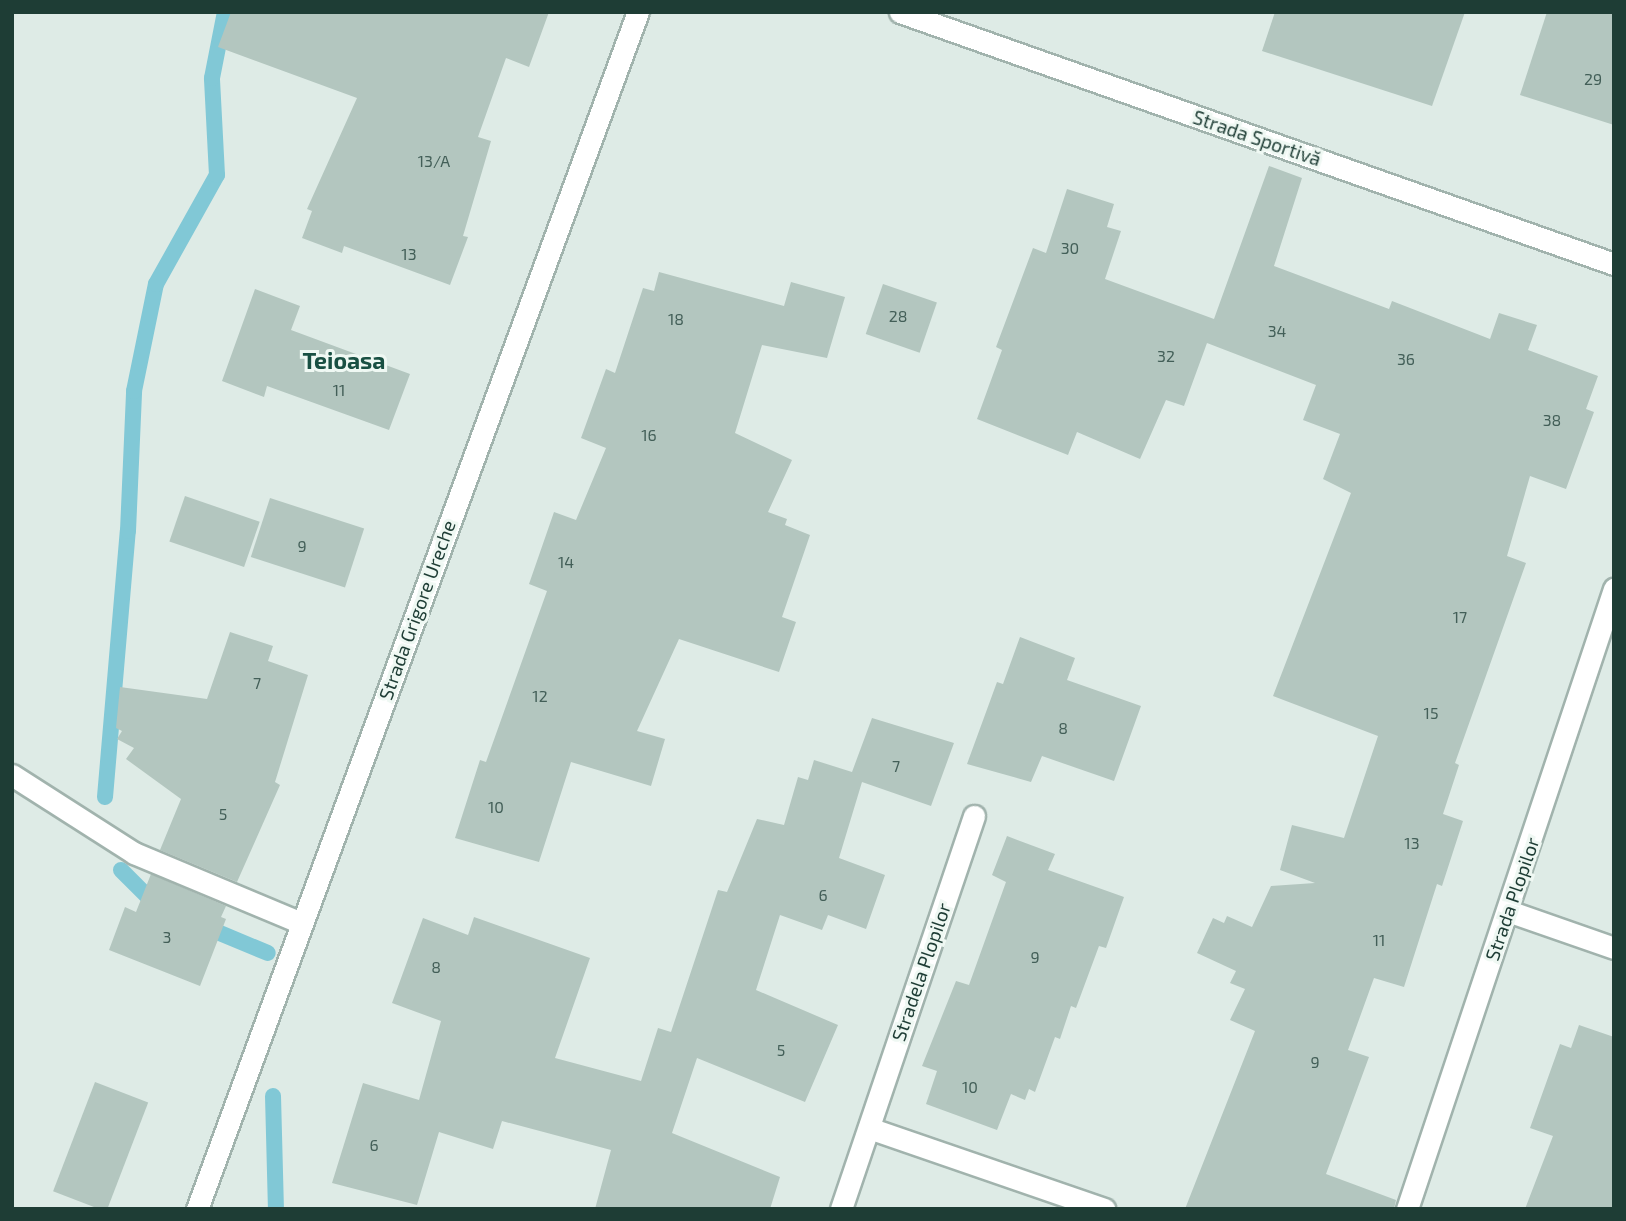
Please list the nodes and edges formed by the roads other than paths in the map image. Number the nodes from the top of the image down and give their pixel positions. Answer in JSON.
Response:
{"nodes":[{"id":1,"x":638,"y":12,"type":"edge"},
{"id":2,"x":900,"y":12,"type":"edge"},
{"id":3,"x":1614,"y":264,"type":"edge"},
{"id":4,"x":1614,"y":589,"type":"edge"},
{"id":5,"x":12,"y":775,"type":"edge"},
{"id":6,"x":974,"y":816,"type":"dead end"},
{"id":7,"x":1508,"y":911,"type":"junction"},
{"id":8,"x":302,"y":923,"type":"junction"},
{"id":9,"x":1614,"y":948,"type":"edge"},
{"id":10,"x":869,"y":1128,"type":"junction"},
{"id":11,"x":197,"y":1209,"type":"edge"},
{"id":12,"x":841,"y":1209,"type":"edge"},
{"id":13,"x":1104,"y":1209,"type":"edge"},
{"id":14,"x":1407,"y":1209,"type":"edge"}],
"edges":[{"from":1,"to":8,"type":"street","name":"Strada Grigore Ureche"},
{"from":2,"to":3,"type":"street","name":"Strada Sportivă"},
{"from":4,"to":7,"type":"street","name":"Strada Plopilor"},
{"from":5,"to":8,"type":"street"},
{"from":6,"to":10,"type":"street","name":"Stradela Plopilor"},
{"from":7,"to":9,"type":"street"},
{"from":7,"to":14,"type":"street","name":"Strada Plopilor"},
{"from":8,"to":11,"type":"street","name":"Strada Grigore Ureche"},
{"from":10,"to":12,"type":"street","name":"Stradela Plopilor"},
{"from":10,"to":13,"type":"street"}]}
